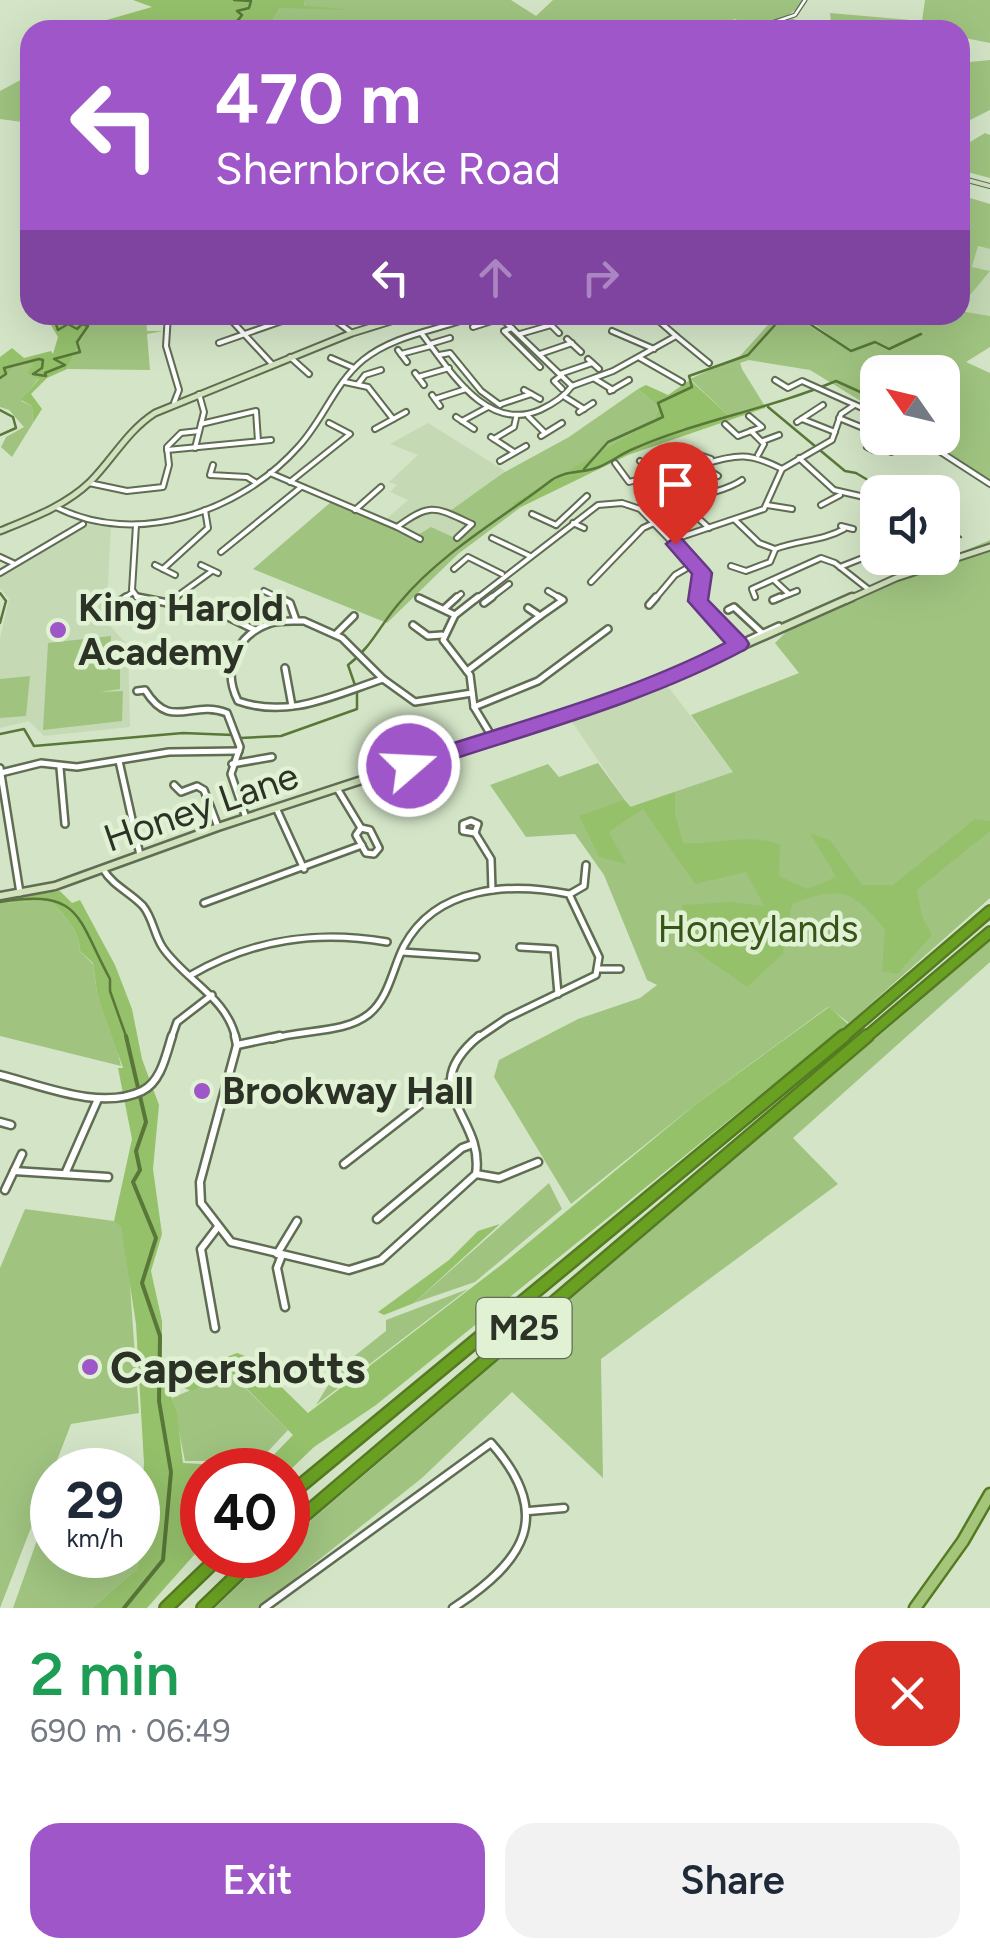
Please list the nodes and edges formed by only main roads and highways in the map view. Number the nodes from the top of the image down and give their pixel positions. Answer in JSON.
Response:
{"nodes":[{"id":1,"x":990,"y":911,"type":"edge"},
{"id":2,"x":990,"y":932,"type":"edge"},
{"id":3,"x":310,"y":1478,"type":"edge"},
{"id":4,"x":990,"y":1494,"type":"edge"},
{"id":5,"x":310,"y":1510,"type":"edge"},
{"id":6,"x":197,"y":1578,"type":"edge"},
{"id":7,"x":234,"y":1578,"type":"edge"},
{"id":8,"x":166,"y":1608,"type":"edge"},
{"id":9,"x":203,"y":1608,"type":"edge"},
{"id":10,"x":914,"y":1608,"type":"edge"}],
"edges":[{"from":1,"to":3,"type":"highway","number":"M25"},
{"from":2,"to":5,"type":"highway","number":"M25"},
{"from":4,"to":10,"type":"main road"},
{"from":6,"to":8,"type":"highway"},
{"from":7,"to":9,"type":"highway"}]}
